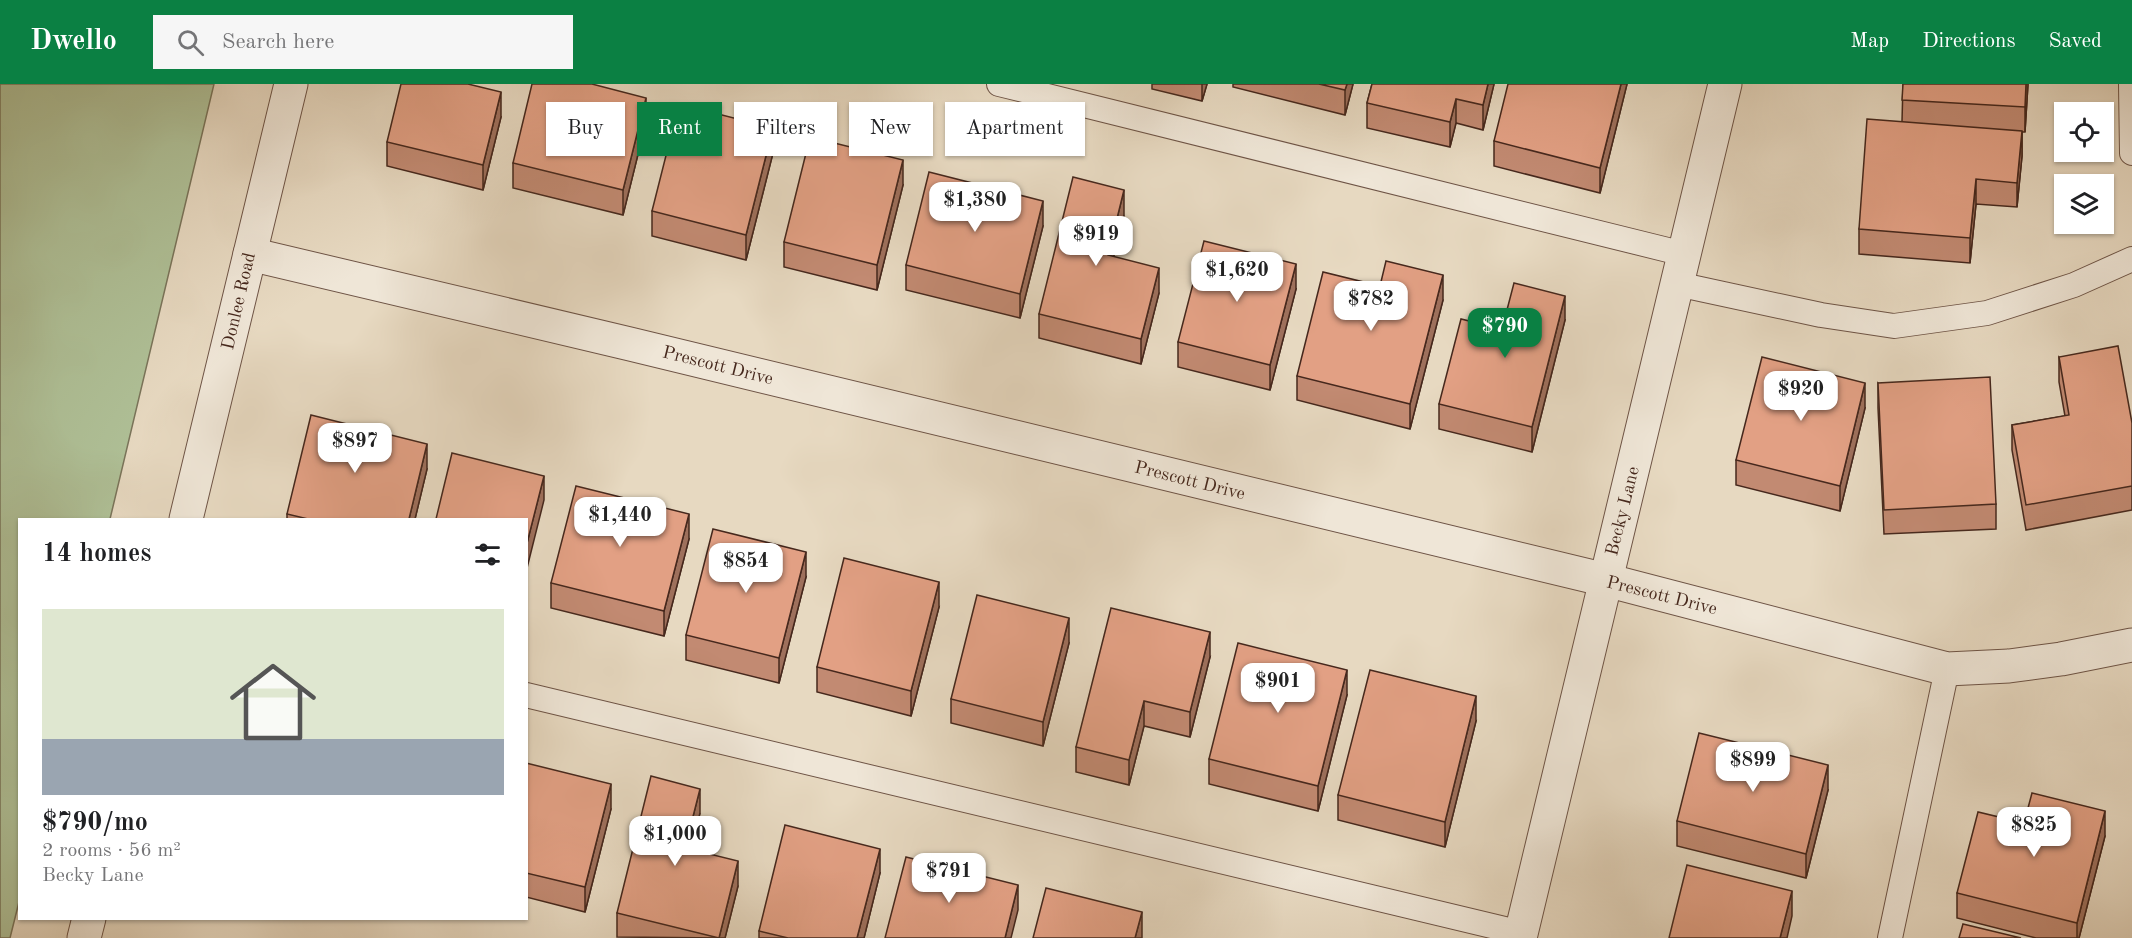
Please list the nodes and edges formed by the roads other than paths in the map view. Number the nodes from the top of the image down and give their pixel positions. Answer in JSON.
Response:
{"nodes":[{"id":1,"x":291,"y":84,"type":"edge"},
{"id":2,"x":999,"y":84,"type":"edge"},
{"id":3,"x":1725,"y":84,"type":"edge"},
{"id":4,"x":2131,"y":84,"type":"edge"},
{"id":5,"x":2132,"y":153,"type":"edge"},
{"id":6,"x":250,"y":254,"type":"junction"},
{"id":7,"x":2132,"y":259,"type":"edge"},
{"id":8,"x":1681,"y":269,"type":"junction"},
{"id":9,"x":186,"y":518,"type":"edge"},
{"id":10,"x":1606,"y":580,"type":"junction"},
{"id":11,"x":2132,"y":645,"type":"edge"},
{"id":12,"x":1947,"y":669,"type":"junction"},
{"id":13,"x":528,"y":695,"type":"edge"},
{"id":14,"x":1520,"y":936,"type":"edge"},
{"id":15,"x":1890,"y":938,"type":"edge"}],
"edges":[{"from":1,"to":6,"type":"street","name":"Donlee Road"},
{"from":2,"to":8,"type":"lane"},
{"from":3,"to":8,"type":"street","name":"Becky Lane"},
{"from":4,"to":5,"type":"lane"},
{"from":6,"to":9,"type":"street","name":"Donlee Road"},
{"from":6,"to":10,"type":"street","name":"Prescott Drive"},
{"from":7,"to":8,"type":"lane"},
{"from":8,"to":10,"type":"street","name":"Becky Lane"},
{"from":10,"to":12,"type":"street","name":"Prescott Drive"},
{"from":10,"to":14,"type":"street","name":"Becky Lane"},
{"from":11,"to":12,"type":"street","name":"Prescott Drive"},
{"from":12,"to":15,"type":"lane"},
{"from":13,"to":14,"type":"lane"}]}
